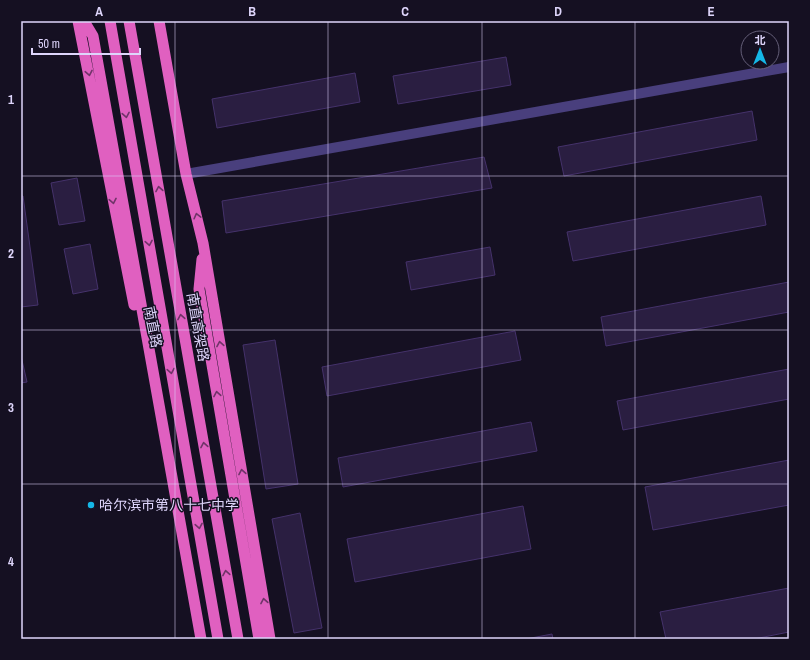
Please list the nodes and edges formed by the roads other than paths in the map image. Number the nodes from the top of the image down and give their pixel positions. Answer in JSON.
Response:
{"nodes":[{"id":1,"x":78,"y":21,"type":"edge"},
{"id":2,"x":84,"y":21,"type":"edge"},
{"id":3,"x":110,"y":21,"type":"edge"},
{"id":4,"x":129,"y":21,"type":"edge"},
{"id":5,"x":159,"y":21,"type":"edge"},
{"id":6,"x":789,"y":67,"type":"edge"},
{"id":7,"x":186,"y":174,"type":"junction"},
{"id":8,"x":203,"y":243,"type":"junction"},
{"id":9,"x":200,"y":639,"type":"edge"},
{"id":10,"x":218,"y":639,"type":"edge"},
{"id":11,"x":238,"y":639,"type":"edge"},
{"id":12,"x":259,"y":639,"type":"edge"},
{"id":13,"x":270,"y":639,"type":"edge"}],
"edges":[{"from":1,"to":9,"type":"highway","name":"南直路","one_way":true},
{"from":2,"to":9,"type":"highway"},
{"from":3,"to":10,"type":"highway","one_way":true},
{"from":11,"to":4,"type":"highway","name":"南直高架路","one_way":true},
{"from":5,"to":7,"type":"highway"},
{"from":6,"to":7,"type":"street"},
{"from":8,"to":7,"type":"highway","one_way":true},
{"from":12,"to":8,"type":"highway","one_way":true},
{"from":13,"to":8,"type":"highway","one_way":true}]}
